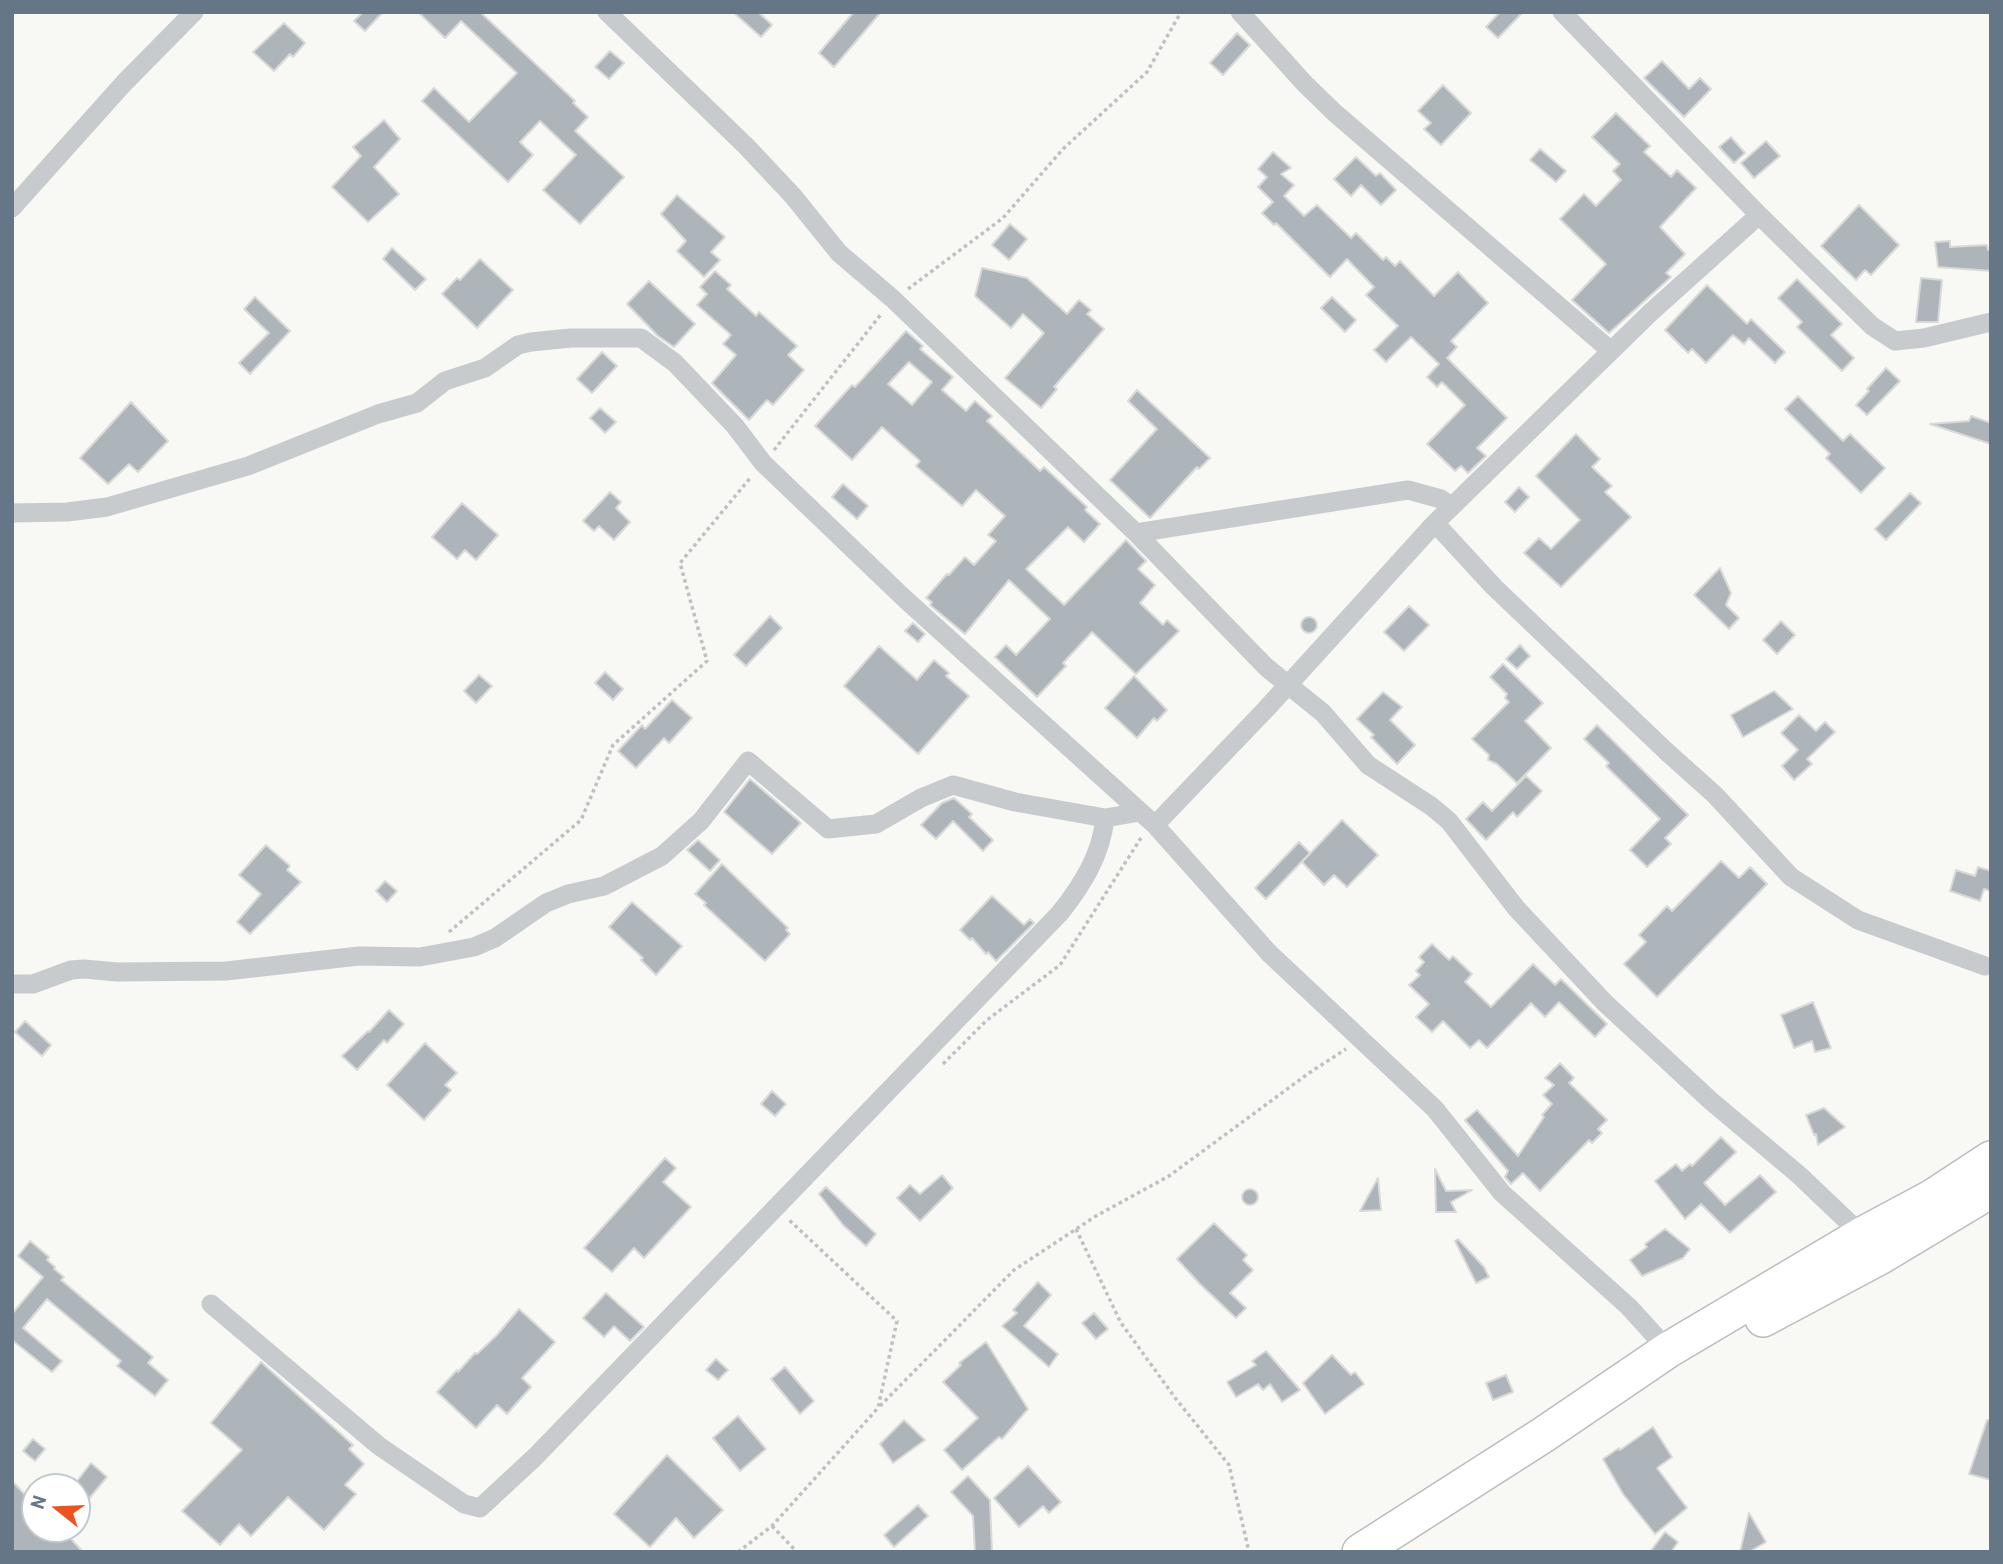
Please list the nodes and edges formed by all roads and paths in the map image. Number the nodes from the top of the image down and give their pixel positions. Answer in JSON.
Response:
{"nodes":[{"id":1,"x":194,"y":12,"type":"edge"},
{"id":2,"x":607,"y":12,"type":"edge"},
{"id":3,"x":1240,"y":12,"type":"edge"},
{"id":4,"x":1562,"y":12,"type":"edge"},
{"id":5,"x":12,"y":208,"type":"edge"},
{"id":6,"x":1759,"y":215,"type":"junction"},
{"id":7,"x":1991,"y":322,"type":"edge"},
{"id":8,"x":1611,"y":351,"type":"junction"},
{"id":9,"x":1451,"y":507,"type":"junction"},
{"id":10,"x":12,"y":513,"type":"edge"},
{"id":11,"x":1435,"y":523,"type":"junction"},
{"id":12,"x":1136,"y":533,"type":"junction"},
{"id":13,"x":1287,"y":684,"type":"junction"},
{"id":14,"x":1105,"y":818,"type":"junction"},
{"id":15,"x":1147,"y":818,"type":"junction"},
{"id":16,"x":1985,"y":966,"type":"dead end"},
{"id":17,"x":12,"y":984,"type":"edge"},
{"id":18,"x":1361,"y":1039,"type":"junction"},
{"id":19,"x":940,"y":1068,"type":"dead end"},
{"id":20,"x":1991,"y":1159,"type":"edge"},
{"id":21,"x":1991,"y":1190,"type":"edge"},
{"id":22,"x":796,"y":1209,"type":"dead end"},
{"id":23,"x":1076,"y":1229,"type":"junction"},
{"id":24,"x":1862,"y":1235,"type":"junction"},
{"id":25,"x":212,"y":1304,"type":"dead end"},
{"id":26,"x":1668,"y":1350,"type":"junction"},
{"id":27,"x":878,"y":1408,"type":"junction"},
{"id":28,"x":1543,"y":1435,"type":"junction"},
{"id":29,"x":772,"y":1526,"type":"junction"},
{"id":30,"x":738,"y":1552,"type":"edge"},
{"id":31,"x":797,"y":1552,"type":"edge"},
{"id":32,"x":1249,"y":1552,"type":"edge"},
{"id":33,"x":1360,"y":1552,"type":"edge"}],
"edges":[{"from":1,"to":5,"type":"street"},
{"from":2,"to":12,"type":"street"},
{"from":3,"to":8,"type":"street"},
{"from":4,"to":6,"type":"street"},
{"from":6,"to":7,"type":"street"},
{"from":6,"to":8,"type":"street"},
{"from":8,"to":9,"type":"street"},
{"from":9,"to":11,"type":"street"},
{"from":9,"to":12,"type":"street"},
{"from":10,"to":15,"type":"street"},
{"from":11,"to":13,"type":"street"},
{"from":11,"to":16,"type":"street"},
{"from":12,"to":13,"type":"street"},
{"from":13,"to":15,"type":"street"},
{"from":13,"to":24,"type":"street"},
{"from":14,"to":15,"type":"street"},
{"from":14,"to":17,"type":"street"},
{"from":14,"to":25,"type":"street"},
{"from":15,"to":18,"type":"street"},
{"from":15,"to":19,"type":"path"},
{"from":18,"to":23,"type":"path"},
{"from":18,"to":26,"type":"street"},
{"from":20,"to":24,"type":"highway"},
{"from":21,"to":28,"type":"highway"},
{"from":22,"to":27,"type":"path"},
{"from":23,"to":27,"type":"path"},
{"from":23,"to":32,"type":"path"},
{"from":24,"to":26,"type":"highway"},
{"from":26,"to":28,"type":"highway"},
{"from":27,"to":29,"type":"path"},
{"from":28,"to":33,"type":"highway"},
{"from":29,"to":30,"type":"path"},
{"from":29,"to":31,"type":"path"}]}
